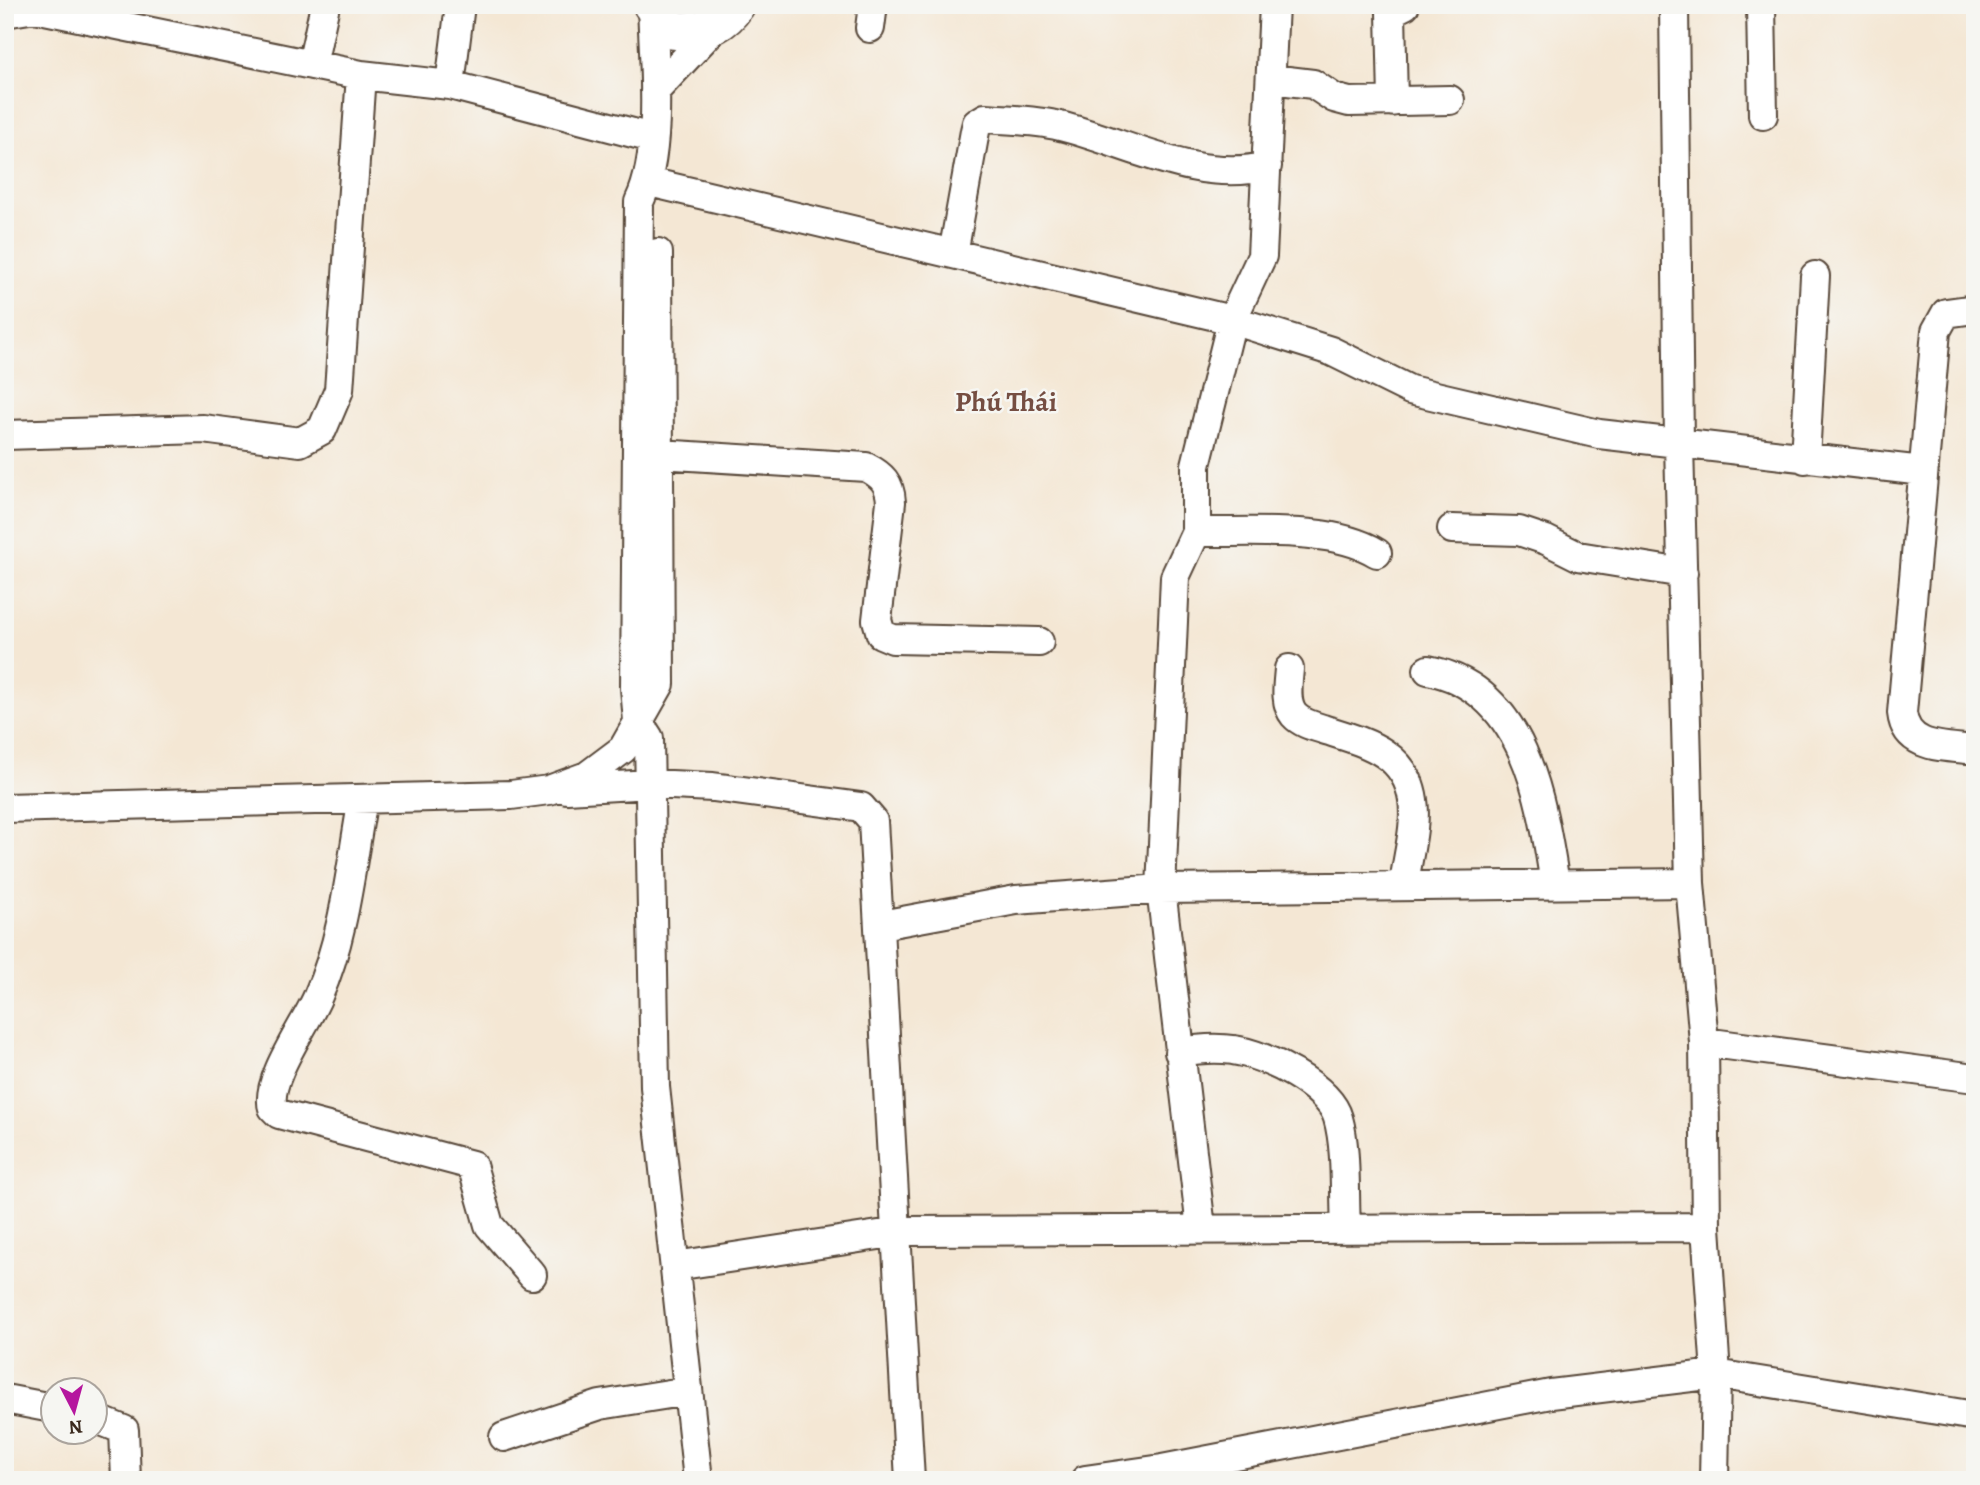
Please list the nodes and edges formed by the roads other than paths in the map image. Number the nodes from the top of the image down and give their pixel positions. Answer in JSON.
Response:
{"nodes":[{"id":1,"x":325,"y":5,"type":"edge"},
{"id":2,"x":460,"y":5,"type":"edge"},
{"id":3,"x":1274,"y":5,"type":"edge"},
{"id":4,"x":1405,"y":5,"type":"edge"},
{"id":5,"x":1674,"y":5,"type":"edge"},
{"id":6,"x":1761,"y":5,"type":"edge"},
{"id":7,"x":652,"y":6,"type":"edge"},
{"id":8,"x":5,"y":13,"type":"edge"},
{"id":9,"x":726,"y":15,"type":"edge"},
{"id":10,"x":313,"y":65,"type":"junction"},
{"id":11,"x":362,"y":75,"type":"junction"},
{"id":12,"x":1271,"y":79,"type":"junction"},
{"id":13,"x":450,"y":85,"type":"junction"},
{"id":14,"x":655,"y":91,"type":"junction"},
{"id":15,"x":1450,"y":100,"type":"dead end"},
{"id":16,"x":1393,"y":102,"type":"junction"},
{"id":17,"x":1763,"y":115,"type":"dead end"},
{"id":18,"x":652,"y":138,"type":"junction"},
{"id":19,"x":1267,"y":166,"type":"junction"},
{"id":20,"x":649,"y":182,"type":"junction"},
{"id":21,"x":953,"y":254,"type":"junction"},
{"id":22,"x":1815,"y":276,"type":"dead end"},
{"id":23,"x":1975,"y":309,"type":"edge"},
{"id":24,"x":1232,"y":320,"type":"junction"},
{"id":25,"x":5,"y":435,"type":"edge"},
{"id":26,"x":1679,"y":444,"type":"junction"},
{"id":27,"x":659,"y":454,"type":"junction"},
{"id":28,"x":1805,"y":459,"type":"junction"},
{"id":29,"x":1923,"y":471,"type":"junction"},
{"id":30,"x":1452,"y":529,"type":"dead end"},
{"id":31,"x":1196,"y":532,"type":"junction"},
{"id":32,"x":1377,"y":553,"type":"dead end"},
{"id":33,"x":1683,"y":573,"type":"junction"},
{"id":34,"x":1039,"y":642,"type":"dead end"},
{"id":35,"x":1289,"y":668,"type":"dead end"},
{"id":36,"x":1428,"y":670,"type":"dead end"},
{"id":37,"x":638,"y":721,"type":"junction"},
{"id":38,"x":1975,"y":750,"type":"edge"},
{"id":39,"x":650,"y":784,"type":"junction"},
{"id":40,"x":549,"y":790,"type":"junction"},
{"id":41,"x":363,"y":799,"type":"junction"},
{"id":42,"x":5,"y":808,"type":"edge"},
{"id":43,"x":1690,"y":883,"type":"junction"},
{"id":44,"x":1555,"y":884,"type":"junction"},
{"id":45,"x":1404,"y":885,"type":"junction"},
{"id":46,"x":1161,"y":889,"type":"junction"},
{"id":47,"x":881,"y":925,"type":"junction"},
{"id":48,"x":1704,"y":1042,"type":"junction"},
{"id":49,"x":1179,"y":1052,"type":"junction"},
{"id":50,"x":1975,"y":1078,"type":"edge"},
{"id":51,"x":1346,"y":1227,"type":"junction"},
{"id":52,"x":1706,"y":1227,"type":"junction"},
{"id":53,"x":1201,"y":1228,"type":"junction"},
{"id":54,"x":896,"y":1233,"type":"junction"},
{"id":55,"x":675,"y":1266,"type":"junction"},
{"id":56,"x":532,"y":1275,"type":"dead end"},
{"id":57,"x":1716,"y":1374,"type":"junction"},
{"id":58,"x":688,"y":1391,"type":"junction"},
{"id":59,"x":5,"y":1399,"type":"edge"},
{"id":60,"x":38,"y":1405,"type":"edge"},
{"id":61,"x":1975,"y":1416,"type":"edge"},
{"id":62,"x":108,"y":1424,"type":"edge"},
{"id":63,"x":504,"y":1437,"type":"dead end"},
{"id":64,"x":1092,"y":1479,"type":"edge"},
{"id":65,"x":126,"y":1480,"type":"edge"},
{"id":66,"x":698,"y":1480,"type":"edge"},
{"id":67,"x":910,"y":1480,"type":"edge"},
{"id":68,"x":1714,"y":1480,"type":"edge"}],
"edges":[{"from":1,"to":10,"type":"street"},
{"from":2,"to":13,"type":"street"},
{"from":3,"to":12,"type":"street"},
{"from":4,"to":16,"type":"street"},
{"from":5,"to":26,"type":"street"},
{"from":6,"to":17,"type":"street"},
{"from":7,"to":9,"type":"main road"},
{"from":7,"to":14,"type":"street"},
{"from":8,"to":10,"type":"street"},
{"from":9,"to":14,"type":"street"},
{"from":10,"to":11,"type":"street"},
{"from":11,"to":13,"type":"street"},
{"from":11,"to":25,"type":"street"},
{"from":12,"to":16,"type":"street"},
{"from":12,"to":19,"type":"street"},
{"from":13,"to":18,"type":"street"},
{"from":14,"to":18,"type":"street"},
{"from":15,"to":16,"type":"street"},
{"from":18,"to":20,"type":"street"},
{"from":19,"to":21,"type":"street"},
{"from":19,"to":24,"type":"street"},
{"from":20,"to":21,"type":"street"},
{"from":20,"to":27,"type":"street"},
{"from":20,"to":37,"type":"street"},
{"from":21,"to":24,"type":"street"},
{"from":22,"to":28,"type":"street"},
{"from":23,"to":29,"type":"street"},
{"from":24,"to":26,"type":"street"},
{"from":24,"to":31,"type":"street"},
{"from":26,"to":28,"type":"street"},
{"from":26,"to":33,"type":"street"},
{"from":27,"to":34,"type":"street"},
{"from":27,"to":37,"type":"street"},
{"from":28,"to":29,"type":"street"},
{"from":29,"to":38,"type":"street"},
{"from":30,"to":33,"type":"street"},
{"from":31,"to":32,"type":"street"},
{"from":31,"to":46,"type":"street"},
{"from":33,"to":43,"type":"street"},
{"from":35,"to":45,"type":"street"},
{"from":36,"to":44,"type":"street"},
{"from":37,"to":39,"type":"street"},
{"from":37,"to":40,"type":"street"},
{"from":39,"to":40,"type":"street"},
{"from":39,"to":47,"type":"street"},
{"from":39,"to":55,"type":"street"},
{"from":40,"to":41,"type":"street"},
{"from":41,"to":42,"type":"street"},
{"from":41,"to":56,"type":"street"},
{"from":43,"to":44,"type":"street"},
{"from":43,"to":48,"type":"street"},
{"from":44,"to":45,"type":"street"},
{"from":45,"to":46,"type":"street"},
{"from":46,"to":47,"type":"street"},
{"from":46,"to":49,"type":"street"},
{"from":47,"to":54,"type":"street"},
{"from":48,"to":50,"type":"street"},
{"from":48,"to":52,"type":"street"},
{"from":49,"to":51,"type":"street"},
{"from":49,"to":53,"type":"street"},
{"from":51,"to":52,"type":"street"},
{"from":51,"to":53,"type":"street"},
{"from":52,"to":57,"type":"street"},
{"from":53,"to":54,"type":"street"},
{"from":54,"to":55,"type":"street"},
{"from":54,"to":67,"type":"street"},
{"from":55,"to":58,"type":"street"},
{"from":57,"to":61,"type":"street"},
{"from":57,"to":64,"type":"street"},
{"from":57,"to":68,"type":"street"},
{"from":58,"to":63,"type":"street"},
{"from":58,"to":66,"type":"street"},
{"from":59,"to":60,"type":"street"},
{"from":62,"to":65,"type":"street"}]}
